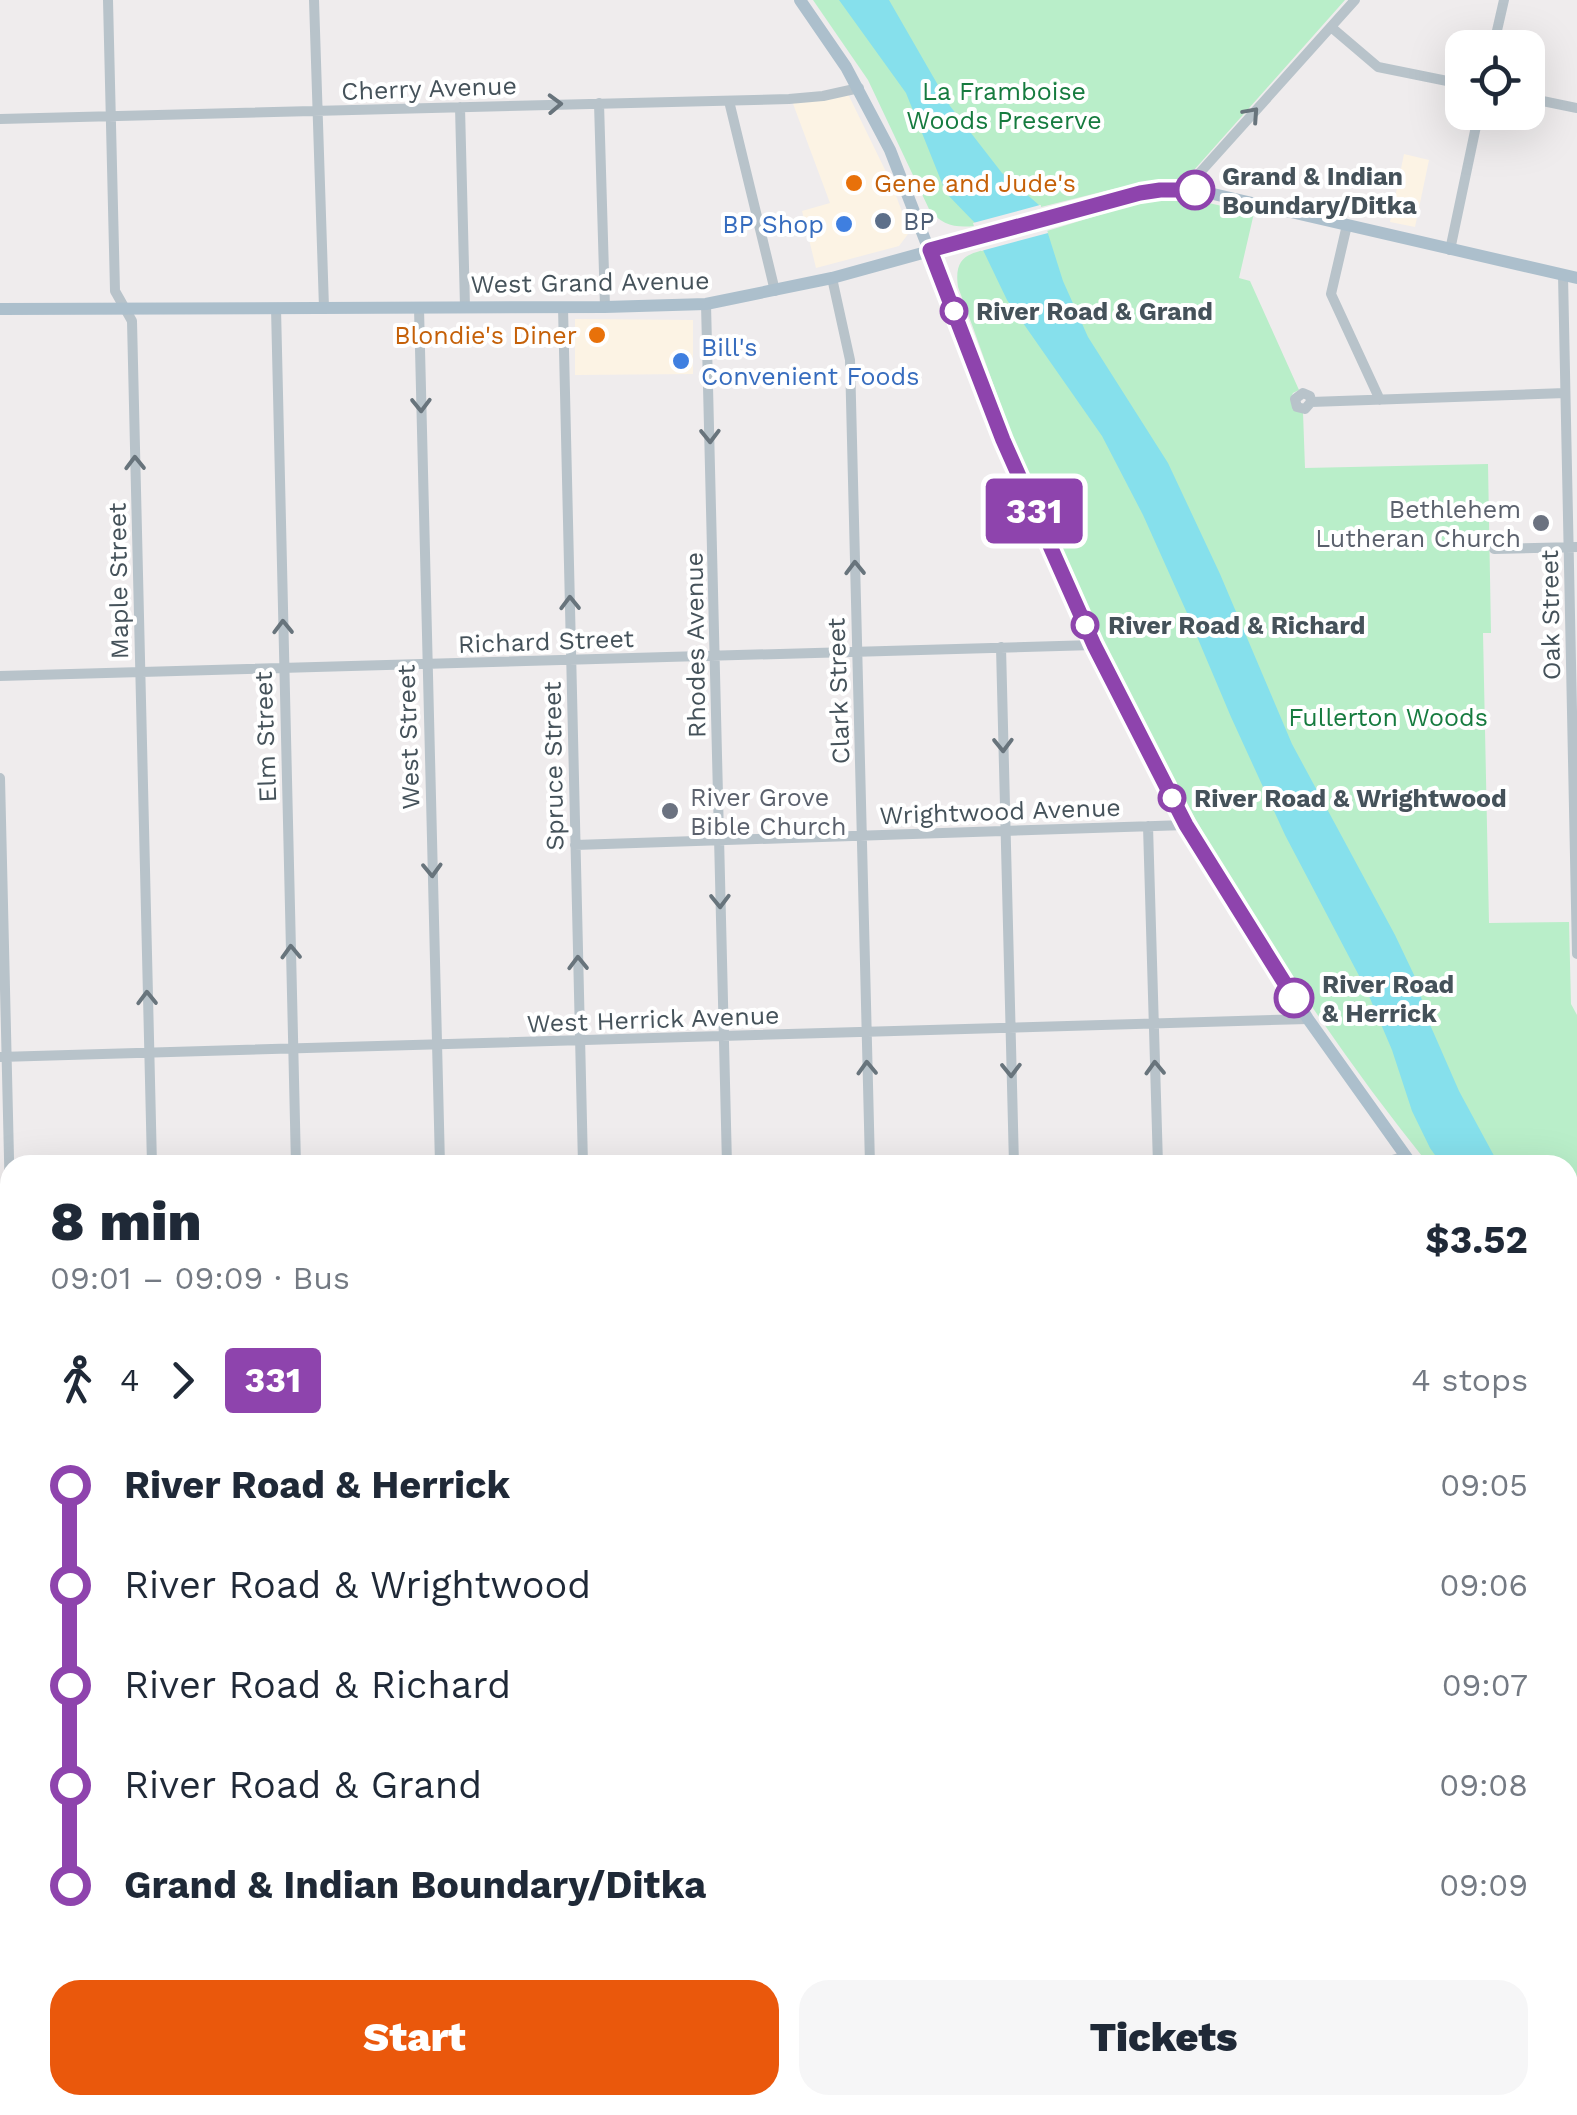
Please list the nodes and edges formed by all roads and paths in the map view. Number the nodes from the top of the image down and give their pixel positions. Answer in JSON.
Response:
{"nodes":[{"id":1,"x":108,"y":0,"type":"edge"},
{"id":2,"x":314,"y":0,"type":"edge"},
{"id":3,"x":800,"y":0,"type":"edge"},
{"id":4,"x":1355,"y":0,"type":"edge"},
{"id":5,"x":1504,"y":0,"type":"edge"},
{"id":6,"x":1331,"y":27,"type":"junction"},
{"id":7,"x":1497,"y":30,"type":"edge"},
{"id":8,"x":1445,"y":81,"type":"edge"},
{"id":9,"x":859,"y":88,"type":"junction"},
{"id":10,"x":729,"y":101,"type":"junction"},
{"id":11,"x":1545,"y":101,"type":"edge"},
{"id":12,"x":599,"y":102,"type":"junction"},
{"id":13,"x":460,"y":106,"type":"junction"},
{"id":14,"x":1577,"y":108,"type":"edge"},
{"id":15,"x":318,"y":111,"type":"junction"},
{"id":16,"x":111,"y":116,"type":"junction"},
{"id":17,"x":0,"y":119,"type":"edge"},
{"id":18,"x":1475,"y":130,"type":"edge"},
{"id":19,"x":1193,"y":190,"type":"junction"},
{"id":20,"x":1346,"y":226,"type":"junction"},
{"id":21,"x":930,"y":250,"type":"junction"},
{"id":22,"x":1450,"y":250,"type":"junction"},
{"id":23,"x":1570,"y":276,"type":"edge"},
{"id":24,"x":832,"y":278,"type":"junction"},
{"id":25,"x":774,"y":291,"type":"junction"},
{"id":26,"x":706,"y":304,"type":"junction"},
{"id":27,"x":563,"y":307,"type":"junction"},
{"id":28,"x":605,"y":307,"type":"junction"},
{"id":29,"x":276,"y":308,"type":"junction"},
{"id":30,"x":324,"y":308,"type":"junction"},
{"id":31,"x":419,"y":308,"type":"junction"},
{"id":32,"x":466,"y":308,"type":"junction"},
{"id":33,"x":0,"y":309,"type":"edge"},
{"id":34,"x":124,"y":309,"type":"junction"},
{"id":35,"x":1565,"y":392,"type":"junction"},
{"id":36,"x":1380,"y":400,"type":"junction"},
{"id":37,"x":1311,"y":402,"type":"dead end"},
{"id":38,"x":1573,"y":547,"type":"edge"},
{"id":39,"x":1494,"y":549,"type":"dead end"},
{"id":40,"x":1574,"y":636,"type":"edge"},
{"id":41,"x":1094,"y":645,"type":"junction"},
{"id":42,"x":1001,"y":648,"type":"junction"},
{"id":43,"x":857,"y":652,"type":"junction"},
{"id":44,"x":715,"y":656,"type":"junction"},
{"id":45,"x":571,"y":660,"type":"junction"},
{"id":46,"x":426,"y":664,"type":"junction"},
{"id":47,"x":284,"y":668,"type":"junction"},
{"id":48,"x":140,"y":672,"type":"junction"},
{"id":49,"x":0,"y":676,"type":"edge"},
{"id":50,"x":0,"y":778,"type":"edge"},
{"id":51,"x":1186,"y":825,"type":"junction"},
{"id":52,"x":1148,"y":826,"type":"junction"},
{"id":53,"x":1005,"y":831,"type":"junction"},
{"id":54,"x":862,"y":836,"type":"junction"},
{"id":55,"x":719,"y":841,"type":"junction"},
{"id":56,"x":575,"y":846,"type":"junction"},
{"id":57,"x":1577,"y":954,"type":"edge"},
{"id":58,"x":1308,"y":1020,"type":"junction"},
{"id":59,"x":1154,"y":1024,"type":"junction"},
{"id":60,"x":1010,"y":1028,"type":"junction"},
{"id":61,"x":866,"y":1032,"type":"junction"},
{"id":62,"x":724,"y":1037,"type":"junction"},
{"id":63,"x":579,"y":1041,"type":"junction"},
{"id":64,"x":436,"y":1045,"type":"junction"},
{"id":65,"x":294,"y":1050,"type":"junction"},
{"id":66,"x":148,"y":1054,"type":"junction"},
{"id":67,"x":3,"y":1057,"type":"edge"},
{"id":68,"x":8,"y":1155,"type":"edge"},
{"id":69,"x":152,"y":1155,"type":"edge"},
{"id":70,"x":296,"y":1155,"type":"edge"},
{"id":71,"x":440,"y":1155,"type":"edge"},
{"id":72,"x":583,"y":1155,"type":"edge"},
{"id":73,"x":726,"y":1155,"type":"edge"},
{"id":74,"x":870,"y":1155,"type":"edge"},
{"id":75,"x":1014,"y":1155,"type":"edge"},
{"id":76,"x":1158,"y":1155,"type":"edge"},
{"id":77,"x":1405,"y":1155,"type":"edge"}],
"edges":[{"from":1,"to":16,"type":"street","name":"Maple Street"},
{"from":2,"to":15,"type":"street"},
{"from":3,"to":9,"type":"main road"},
{"from":4,"to":6,"type":"street"},
{"from":5,"to":7,"type":"street"},
{"from":6,"to":8,"type":"street"},
{"from":19,"to":6,"type":"street","one_way":true},
{"from":9,"to":10,"type":"street","name":"Cherry Avenue"},
{"from":9,"to":21,"type":"main road"},
{"from":10,"to":12,"type":"street","name":"Cherry Avenue"},
{"from":10,"to":25,"type":"street"},
{"from":11,"to":14,"type":"street"},
{"from":13,"to":12,"type":"street","name":"Cherry Avenue","one_way":true},
{"from":12,"to":28,"type":"street"},
{"from":13,"to":15,"type":"street","name":"Cherry Avenue"},
{"from":13,"to":32,"type":"street"},
{"from":15,"to":16,"type":"street","name":"Cherry Avenue"},
{"from":15,"to":30,"type":"street"},
{"from":16,"to":17,"type":"street","name":"Cherry Avenue"},
{"from":16,"to":34,"type":"street","name":"Maple Street"},
{"from":18,"to":22,"type":"street"},
{"from":19,"to":20,"type":"main road","name":"West Grand Avenue"},
{"from":19,"to":21,"type":"main road","name":"West Grand Avenue"},
{"from":20,"to":22,"type":"main road","name":"West Grand Avenue"},
{"from":20,"to":36,"type":"street"},
{"from":21,"to":24,"type":"main road","name":"West Grand Avenue"},
{"from":21,"to":41,"type":"main road"},
{"from":22,"to":23,"type":"main road","name":"West Grand Avenue"},
{"from":23,"to":35,"type":"street","name":"Oak Street"},
{"from":24,"to":25,"type":"main road","name":"West Grand Avenue"},
{"from":43,"to":24,"type":"street","name":"Clark Street","one_way":true},
{"from":25,"to":26,"type":"main road","name":"West Grand Avenue"},
{"from":26,"to":28,"type":"main road","name":"West Grand Avenue"},
{"from":26,"to":44,"type":"street","name":"Rhodes Avenue","one_way":true},
{"from":27,"to":28,"type":"main road","name":"West Grand Avenue"},
{"from":27,"to":32,"type":"main road","name":"West Grand Avenue"},
{"from":45,"to":27,"type":"street","name":"Spruce Street","one_way":true},
{"from":29,"to":30,"type":"main road","name":"West Grand Avenue"},
{"from":29,"to":34,"type":"main road","name":"West Grand Avenue"},
{"from":47,"to":29,"type":"street","name":"Elm Street","one_way":true},
{"from":30,"to":31,"type":"main road","name":"West Grand Avenue"},
{"from":31,"to":32,"type":"main road","name":"West Grand Avenue"},
{"from":31,"to":46,"type":"street","name":"West Street","one_way":true},
{"from":33,"to":34,"type":"main road","name":"West Grand Avenue"},
{"from":48,"to":34,"type":"street","name":"Maple Street","one_way":true},
{"from":35,"to":36,"type":"street"},
{"from":35,"to":38,"type":"street","name":"Oak Street"},
{"from":36,"to":37,"type":"street"},
{"from":38,"to":39,"type":"street"},
{"from":38,"to":40,"type":"street","name":"Oak Street"},
{"from":40,"to":57,"type":"street","name":"Oak Street"},
{"from":41,"to":42,"type":"street","name":"Richard Street"},
{"from":41,"to":51,"type":"main road"},
{"from":42,"to":43,"type":"street","name":"Richard Street"},
{"from":42,"to":53,"type":"street","one_way":true},
{"from":43,"to":44,"type":"street","name":"Richard Street"},
{"from":43,"to":54,"type":"street","name":"Clark Street"},
{"from":44,"to":45,"type":"street","name":"Richard Street"},
{"from":44,"to":55,"type":"street","name":"Rhodes Avenue"},
{"from":45,"to":46,"type":"street","name":"Richard Street"},
{"from":45,"to":56,"type":"street","name":"Spruce Street"},
{"from":46,"to":47,"type":"street","name":"Richard Street"},
{"from":46,"to":64,"type":"street","name":"West Street","one_way":true},
{"from":47,"to":48,"type":"street","name":"Richard Street"},
{"from":65,"to":47,"type":"street","name":"Elm Street","one_way":true},
{"from":48,"to":49,"type":"street","name":"Richard Street"},
{"from":66,"to":48,"type":"street","name":"Maple Street","one_way":true},
{"from":50,"to":67,"type":"street"},
{"from":51,"to":52,"type":"street","name":"Wrightwood Avenue"},
{"from":51,"to":58,"type":"main road"},
{"from":52,"to":53,"type":"street","name":"Wrightwood Avenue"},
{"from":52,"to":59,"type":"street"},
{"from":53,"to":54,"type":"street","name":"Wrightwood Avenue"},
{"from":53,"to":60,"type":"street"},
{"from":54,"to":55,"type":"street","name":"Wrightwood Avenue"},
{"from":54,"to":61,"type":"street","name":"Clark Street"},
{"from":55,"to":56,"type":"street","name":"Wrightwood Avenue"},
{"from":55,"to":62,"type":"street","name":"Rhodes Avenue","one_way":true},
{"from":63,"to":56,"type":"street","name":"Spruce Street","one_way":true},
{"from":58,"to":59,"type":"street","name":"West Herrick Avenue"},
{"from":58,"to":77,"type":"main road"},
{"from":59,"to":60,"type":"street","name":"West Herrick Avenue"},
{"from":76,"to":59,"type":"street","one_way":true},
{"from":60,"to":61,"type":"street","name":"West Herrick Avenue"},
{"from":60,"to":75,"type":"street","one_way":true},
{"from":61,"to":62,"type":"street","name":"West Herrick Avenue"},
{"from":74,"to":61,"type":"street","name":"Clark Street","one_way":true},
{"from":62,"to":63,"type":"street","name":"West Herrick Avenue"},
{"from":62,"to":73,"type":"street","name":"Rhodes Avenue"},
{"from":63,"to":64,"type":"street","name":"West Herrick Avenue"},
{"from":63,"to":72,"type":"street","name":"Spruce Street"},
{"from":64,"to":65,"type":"street","name":"West Herrick Avenue"},
{"from":64,"to":71,"type":"street","name":"West Street"},
{"from":65,"to":66,"type":"street","name":"West Herrick Avenue"},
{"from":65,"to":70,"type":"street","name":"Elm Street"},
{"from":66,"to":67,"type":"street","name":"West Herrick Avenue"},
{"from":66,"to":69,"type":"street","name":"Maple Street"},
{"from":67,"to":68,"type":"street"}]}
